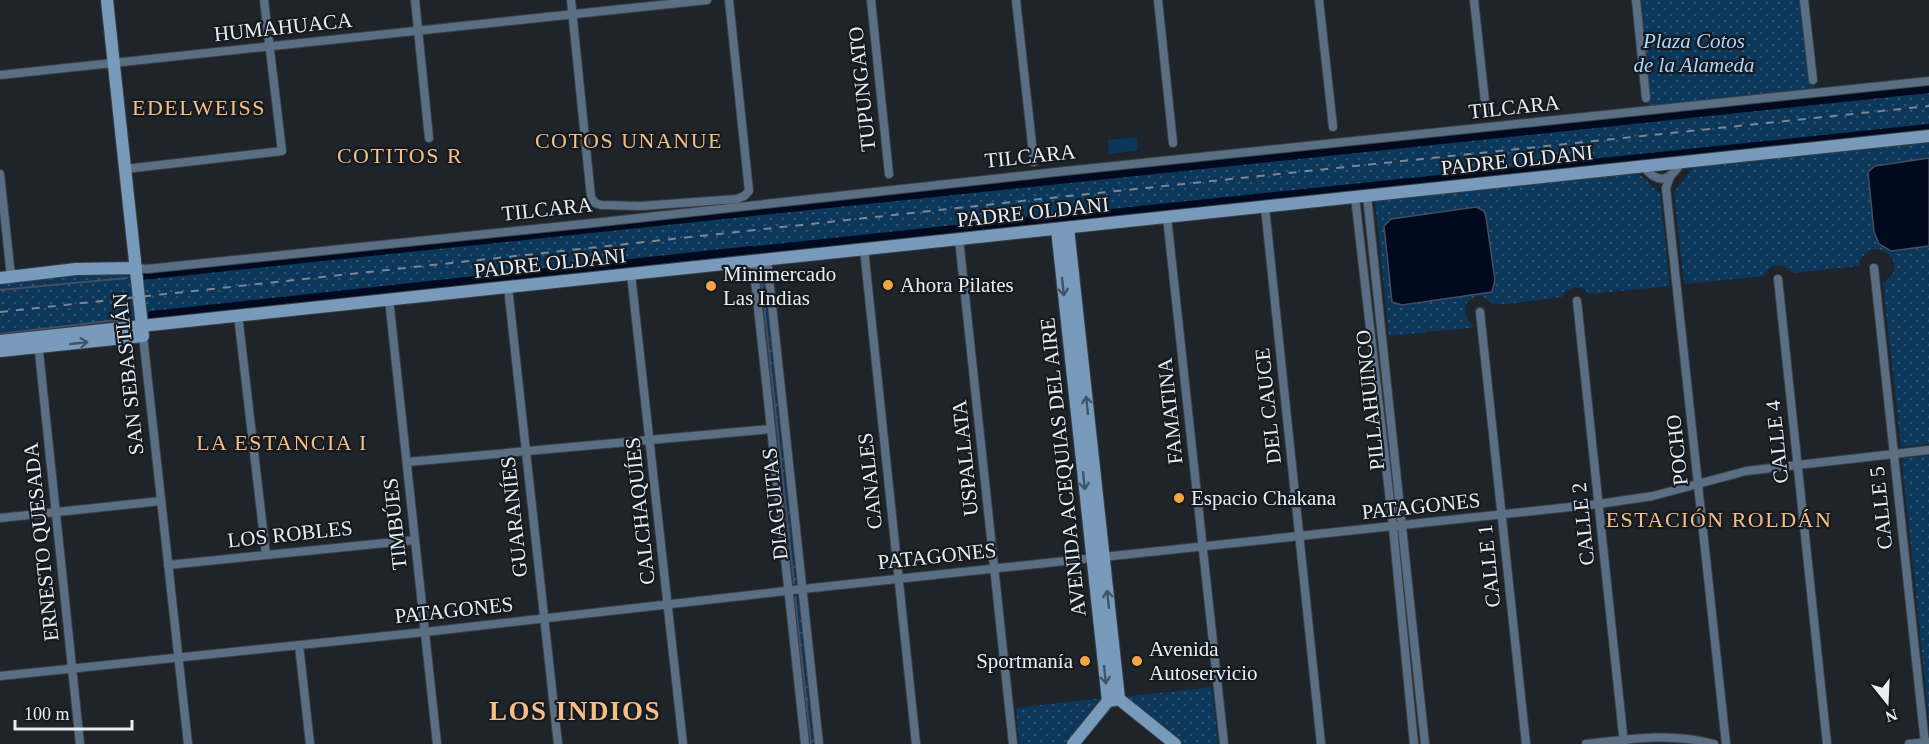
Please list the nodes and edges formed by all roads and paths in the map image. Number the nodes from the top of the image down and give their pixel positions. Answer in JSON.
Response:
{"nodes":[{"id":1,"x":107,"y":0,"type":"edge"},
{"id":2,"x":264,"y":0,"type":"edge"},
{"id":3,"x":415,"y":0,"type":"edge"},
{"id":4,"x":571,"y":0,"type":"edge"},
{"id":5,"x":707,"y":0,"type":"edge"},
{"id":6,"x":729,"y":0,"type":"edge"},
{"id":7,"x":871,"y":0,"type":"edge"},
{"id":8,"x":1016,"y":0,"type":"edge"},
{"id":9,"x":1158,"y":0,"type":"edge"},
{"id":10,"x":1319,"y":0,"type":"edge"},
{"id":11,"x":1474,"y":0,"type":"edge"},
{"id":12,"x":1636,"y":0,"type":"edge"},
{"id":13,"x":1804,"y":0,"type":"edge"},
{"id":14,"x":573,"y":15,"type":"junction"},
{"id":15,"x":418,"y":31,"type":"junction"},
{"id":16,"x":269,"y":47,"type":"junction"},
{"id":17,"x":113,"y":63,"type":"junction"},
{"id":18,"x":0,"y":75,"type":"edge"},
{"id":19,"x":1813,"y":80,"type":"dead end"},
{"id":20,"x":1929,"y":81,"type":"edge"},
{"id":21,"x":1646,"y":98,"type":"dead end"},
{"id":22,"x":1486,"y":111,"type":"dead end"},
{"id":23,"x":1333,"y":127,"type":"dead end"},
{"id":24,"x":1929,"y":136,"type":"edge"},
{"id":25,"x":429,"y":138,"type":"dead end"},
{"id":26,"x":1173,"y":143,"type":"dead end"},
{"id":27,"x":1034,"y":162,"type":"dead end"},
{"id":28,"x":1681,"y":162,"type":"junction"},
{"id":29,"x":1642,"y":166,"type":"junction"},
{"id":30,"x":125,"y":169,"type":"junction"},
{"id":31,"x":0,"y":174,"type":"edge"},
{"id":32,"x":889,"y":174,"type":"dead end"},
{"id":33,"x":1670,"y":177,"type":"junction"},
{"id":34,"x":1657,"y":179,"type":"junction"},
{"id":35,"x":1666,"y":188,"type":"junction"},
{"id":36,"x":1361,"y":197,"type":"junction"},
{"id":37,"x":1265,"y":207,"type":"junction"},
{"id":38,"x":1167,"y":217,"type":"junction"},
{"id":39,"x":1062,"y":228,"type":"junction"},
{"id":40,"x":959,"y":239,"type":"junction"},
{"id":41,"x":864,"y":249,"type":"junction"},
{"id":42,"x":767,"y":259,"type":"junction"},
{"id":43,"x":753,"y":261,"type":"junction"},
{"id":44,"x":136,"y":268,"type":"junction"},
{"id":45,"x":1874,"y":268,"type":"dead end"},
{"id":46,"x":632,"y":274,"type":"junction"},
{"id":47,"x":6,"y":277,"type":"edge"},
{"id":48,"x":1778,"y":279,"type":"dead end"},
{"id":49,"x":508,"y":287,"type":"junction"},
{"id":50,"x":389,"y":299,"type":"junction"},
{"id":51,"x":1577,"y":301,"type":"dead end"},
{"id":52,"x":1480,"y":312,"type":"dead end"},
{"id":53,"x":238,"y":315,"type":"junction"},
{"id":54,"x":142,"y":331,"type":"junction"},
{"id":55,"x":0,"y":341,"type":"edge"},
{"id":56,"x":38,"y":342,"type":"junction"},
{"id":57,"x":0,"y":351,"type":"edge"},
{"id":58,"x":771,"y":429,"type":"junction"},
{"id":59,"x":650,"y":440,"type":"junction"},
{"id":60,"x":1929,"y":450,"type":"edge"},
{"id":61,"x":525,"y":451,"type":"junction"},
{"id":62,"x":1894,"y":454,"type":"junction"},
{"id":63,"x":407,"y":462,"type":"junction"},
{"id":64,"x":1797,"y":464,"type":"junction"},
{"id":65,"x":1698,"y":483,"type":"junction"},
{"id":66,"x":161,"y":501,"type":"junction"},
{"id":67,"x":1599,"y":504,"type":"junction"},
{"id":68,"x":56,"y":512,"type":"junction"},
{"id":69,"x":1502,"y":515,"type":"junction"},
{"id":70,"x":0,"y":518,"type":"edge"},
{"id":71,"x":1397,"y":527,"type":"junction"},
{"id":72,"x":1299,"y":537,"type":"junction"},
{"id":73,"x":415,"y":540,"type":"junction"},
{"id":74,"x":1203,"y":547,"type":"junction"},
{"id":75,"x":266,"y":555,"type":"junction"},
{"id":76,"x":1098,"y":558,"type":"junction"},
{"id":77,"x":168,"y":565,"type":"junction"},
{"id":78,"x":994,"y":568,"type":"junction"},
{"id":79,"x":899,"y":578,"type":"junction"},
{"id":80,"x":803,"y":588,"type":"junction"},
{"id":81,"x":788,"y":590,"type":"junction"},
{"id":82,"x":668,"y":604,"type":"junction"},
{"id":83,"x":543,"y":618,"type":"junction"},
{"id":84,"x":425,"y":632,"type":"junction"},
{"id":85,"x":299,"y":645,"type":"junction"},
{"id":86,"x":179,"y":658,"type":"junction"},
{"id":87,"x":72,"y":669,"type":"junction"},
{"id":88,"x":0,"y":676,"type":"edge"},
{"id":89,"x":1114,"y":700,"type":"junction"},
{"id":90,"x":1624,"y":742,"type":"edge"},
{"id":91,"x":1926,"y":743,"type":"edge"},
{"id":92,"x":80,"y":744,"type":"edge"},
{"id":93,"x":188,"y":744,"type":"edge"},
{"id":94,"x":310,"y":744,"type":"edge"},
{"id":95,"x":437,"y":744,"type":"edge"},
{"id":96,"x":558,"y":744,"type":"edge"},
{"id":97,"x":683,"y":744,"type":"edge"},
{"id":98,"x":805,"y":744,"type":"edge"},
{"id":99,"x":819,"y":744,"type":"edge"},
{"id":100,"x":916,"y":744,"type":"edge"},
{"id":101,"x":1013,"y":744,"type":"edge"},
{"id":102,"x":1073,"y":744,"type":"edge"},
{"id":103,"x":1174,"y":744,"type":"edge"},
{"id":104,"x":1224,"y":744,"type":"edge"},
{"id":105,"x":1321,"y":744,"type":"edge"},
{"id":106,"x":1414,"y":744,"type":"edge"},
{"id":107,"x":1425,"y":744,"type":"edge"},
{"id":108,"x":1526,"y":744,"type":"edge"},
{"id":109,"x":1586,"y":744,"type":"edge"},
{"id":110,"x":1714,"y":744,"type":"edge"},
{"id":111,"x":1725,"y":744,"type":"edge"},
{"id":112,"x":1827,"y":744,"type":"edge"},
{"id":113,"x":1909,"y":744,"type":"edge"}],
"edges":[{"from":1,"to":17,"type":"main road","name":"SAN SEBASTIÁN"},
{"from":2,"to":16,"type":"street"},
{"from":3,"to":15,"type":"street"},
{"from":4,"to":14,"type":"street"},
{"from":5,"to":14,"type":"street","name":"HUMAHUACA"},
{"from":6,"to":14,"type":"street","name":"TILCARA"},
{"from":7,"to":32,"type":"street","name":"TUPUNGATO"},
{"from":8,"to":27,"type":"street"},
{"from":9,"to":26,"type":"street"},
{"from":10,"to":23,"type":"street"},
{"from":11,"to":22,"type":"street"},
{"from":12,"to":21,"type":"street"},
{"from":13,"to":19,"type":"street"},
{"from":14,"to":15,"type":"street","name":"HUMAHUACA"},
{"from":15,"to":16,"type":"street","name":"HUMAHUACA"},
{"from":15,"to":25,"type":"street"},
{"from":16,"to":17,"type":"street","name":"HUMAHUACA"},
{"from":16,"to":30,"type":"street"},
{"from":17,"to":18,"type":"street","name":"HUMAHUACA"},
{"from":17,"to":30,"type":"main road","name":"SAN SEBASTIÁN"},
{"from":20,"to":44,"type":"street","name":"TILCARA"},
{"from":24,"to":28,"type":"main road","name":"PADRE OLDANI"},
{"from":28,"to":29,"type":"main road","name":"PADRE OLDANI"},
{"from":28,"to":33,"type":"street","name":"POCHO"},
{"from":29,"to":34,"type":"street"},
{"from":29,"to":36,"type":"main road","name":"PADRE OLDANI"},
{"from":30,"to":44,"type":"main road","name":"SAN SEBASTIÁN"},
{"from":31,"to":47,"type":"street"},
{"from":33,"to":34,"type":"street"},
{"from":33,"to":35,"type":"street","name":"POCHO"},
{"from":34,"to":35,"type":"street"},
{"from":35,"to":65,"type":"street","name":"POCHO"},
{"from":36,"to":37,"type":"main road","name":"PADRE OLDANI"},
{"from":36,"to":71,"type":"street","name":"PILLAHUINCO"},
{"from":37,"to":38,"type":"main road","name":"PADRE OLDANI"},
{"from":37,"to":72,"type":"street","name":"DEL CAUCE"},
{"from":38,"to":39,"type":"main road","name":"PADRE OLDANI"},
{"from":38,"to":74,"type":"street","name":"FAMATINA"},
{"from":39,"to":40,"type":"main road","name":"PADRE OLDANI"},
{"from":39,"to":76,"type":"main road","name":"AVENIDA ACEQUIAS DEL AIRE"},
{"from":40,"to":41,"type":"main road","name":"PADRE OLDANI"},
{"from":40,"to":78,"type":"street","name":"USPALLATA"},
{"from":41,"to":42,"type":"main road","name":"PADRE OLDANI"},
{"from":41,"to":79,"type":"street","name":"CANALES"},
{"from":42,"to":43,"type":"main road","name":"PADRE OLDANI"},
{"from":42,"to":80,"type":"street","name":"DIAGUITAS"},
{"from":43,"to":46,"type":"main road","name":"PADRE OLDANI"},
{"from":43,"to":58,"type":"street","name":"DIAGUITAS"},
{"from":44,"to":47,"type":"main road"},
{"from":44,"to":54,"type":"main road","name":"SAN SEBASTIÁN"},
{"from":45,"to":62,"type":"street","name":"CALLE 5"},
{"from":46,"to":49,"type":"main road","name":"PADRE OLDANI"},
{"from":46,"to":59,"type":"street","name":"CALCHAQUÍES"},
{"from":48,"to":64,"type":"street","name":"CALLE 4"},
{"from":49,"to":50,"type":"main road","name":"PADRE OLDANI"},
{"from":49,"to":61,"type":"street","name":"GUARANÍES"},
{"from":50,"to":53,"type":"main road","name":"PADRE OLDANI"},
{"from":50,"to":63,"type":"street","name":"TIMBÚES"},
{"from":51,"to":67,"type":"street","name":"CALLE 2"},
{"from":52,"to":69,"type":"street","name":"CALLE 1"},
{"from":53,"to":54,"type":"main road","name":"PADRE OLDANI"},
{"from":53,"to":75,"type":"street"},
{"from":54,"to":56,"type":"main road","name":"PADRE OLDANI"},
{"from":54,"to":66,"type":"street","name":"SAN SEBASTIÁN"},
{"from":55,"to":56,"type":"main road"},
{"from":56,"to":57,"type":"main road"},
{"from":56,"to":68,"type":"street","name":"ERNESTO QUESADA"},
{"from":58,"to":59,"type":"street"},
{"from":58,"to":81,"type":"street","name":"DIAGUITAS"},
{"from":59,"to":61,"type":"street"},
{"from":59,"to":82,"type":"street","name":"CALCHAQUÍES"},
{"from":60,"to":62,"type":"street","name":"PATAGONES"},
{"from":61,"to":63,"type":"street"},
{"from":61,"to":83,"type":"street","name":"GUARANÍES"},
{"from":62,"to":64,"type":"street","name":"PATAGONES"},
{"from":62,"to":91,"type":"street","name":"CALLE 5"},
{"from":63,"to":73,"type":"street","name":"TIMBÚES"},
{"from":64,"to":65,"type":"street","name":"PATAGONES"},
{"from":64,"to":112,"type":"street","name":"CALLE 4"},
{"from":65,"to":67,"type":"street","name":"PATAGONES"},
{"from":65,"to":111,"type":"street","name":"POCHO"},
{"from":66,"to":68,"type":"street"},
{"from":66,"to":77,"type":"street","name":"SAN SEBASTIÁN"},
{"from":67,"to":69,"type":"street","name":"PATAGONES"},
{"from":67,"to":90,"type":"street","name":"CALLE 2"},
{"from":68,"to":70,"type":"street"},
{"from":68,"to":87,"type":"street","name":"ERNESTO QUESADA"},
{"from":69,"to":71,"type":"street","name":"PATAGONES"},
{"from":69,"to":108,"type":"street","name":"CALLE 1"},
{"from":71,"to":72,"type":"street","name":"PATAGONES"},
{"from":71,"to":106,"type":"street","name":"PILLAHUINCO"},
{"from":71,"to":107,"type":"street","name":"PILLAHUINCO"},
{"from":72,"to":74,"type":"street","name":"PATAGONES"},
{"from":72,"to":105,"type":"street","name":"DEL CAUCE"},
{"from":73,"to":75,"type":"street","name":"LOS ROBLES"},
{"from":73,"to":84,"type":"street","name":"TIMBÚES"},
{"from":74,"to":76,"type":"street","name":"PATAGONES"},
{"from":74,"to":104,"type":"street","name":"FAMATINA"},
{"from":75,"to":77,"type":"street","name":"LOS ROBLES"},
{"from":76,"to":78,"type":"street","name":"PATAGONES"},
{"from":76,"to":89,"type":"main road","name":"AVENIDA ACEQUIAS DEL AIRE"},
{"from":77,"to":86,"type":"street","name":"SAN SEBASTIÁN"},
{"from":78,"to":79,"type":"street","name":"PATAGONES"},
{"from":78,"to":101,"type":"street","name":"USPALLATA"},
{"from":79,"to":80,"type":"street","name":"PATAGONES"},
{"from":79,"to":100,"type":"street","name":"CANALES"},
{"from":80,"to":81,"type":"street","name":"PATAGONES"},
{"from":80,"to":99,"type":"street","name":"DIAGUITAS"},
{"from":81,"to":82,"type":"street","name":"PATAGONES"},
{"from":81,"to":98,"type":"street","name":"DIAGUITAS"},
{"from":82,"to":83,"type":"street","name":"PATAGONES"},
{"from":82,"to":97,"type":"street","name":"CALCHAQUÍES"},
{"from":83,"to":84,"type":"street","name":"PATAGONES"},
{"from":83,"to":96,"type":"street","name":"GUARANÍES"},
{"from":84,"to":85,"type":"street","name":"PATAGONES"},
{"from":84,"to":95,"type":"street","name":"TIMBÚES"},
{"from":85,"to":86,"type":"street","name":"PATAGONES"},
{"from":85,"to":94,"type":"street"},
{"from":86,"to":87,"type":"street","name":"PATAGONES"},
{"from":86,"to":93,"type":"street","name":"SAN SEBASTIÁN"},
{"from":87,"to":88,"type":"street","name":"PATAGONES"},
{"from":87,"to":92,"type":"street","name":"ERNESTO QUESADA"},
{"from":89,"to":102,"type":"main road"},
{"from":89,"to":103,"type":"main road"},
{"from":90,"to":109,"type":"street"},
{"from":90,"to":110,"type":"street"},
{"from":91,"to":113,"type":"street"}]}
